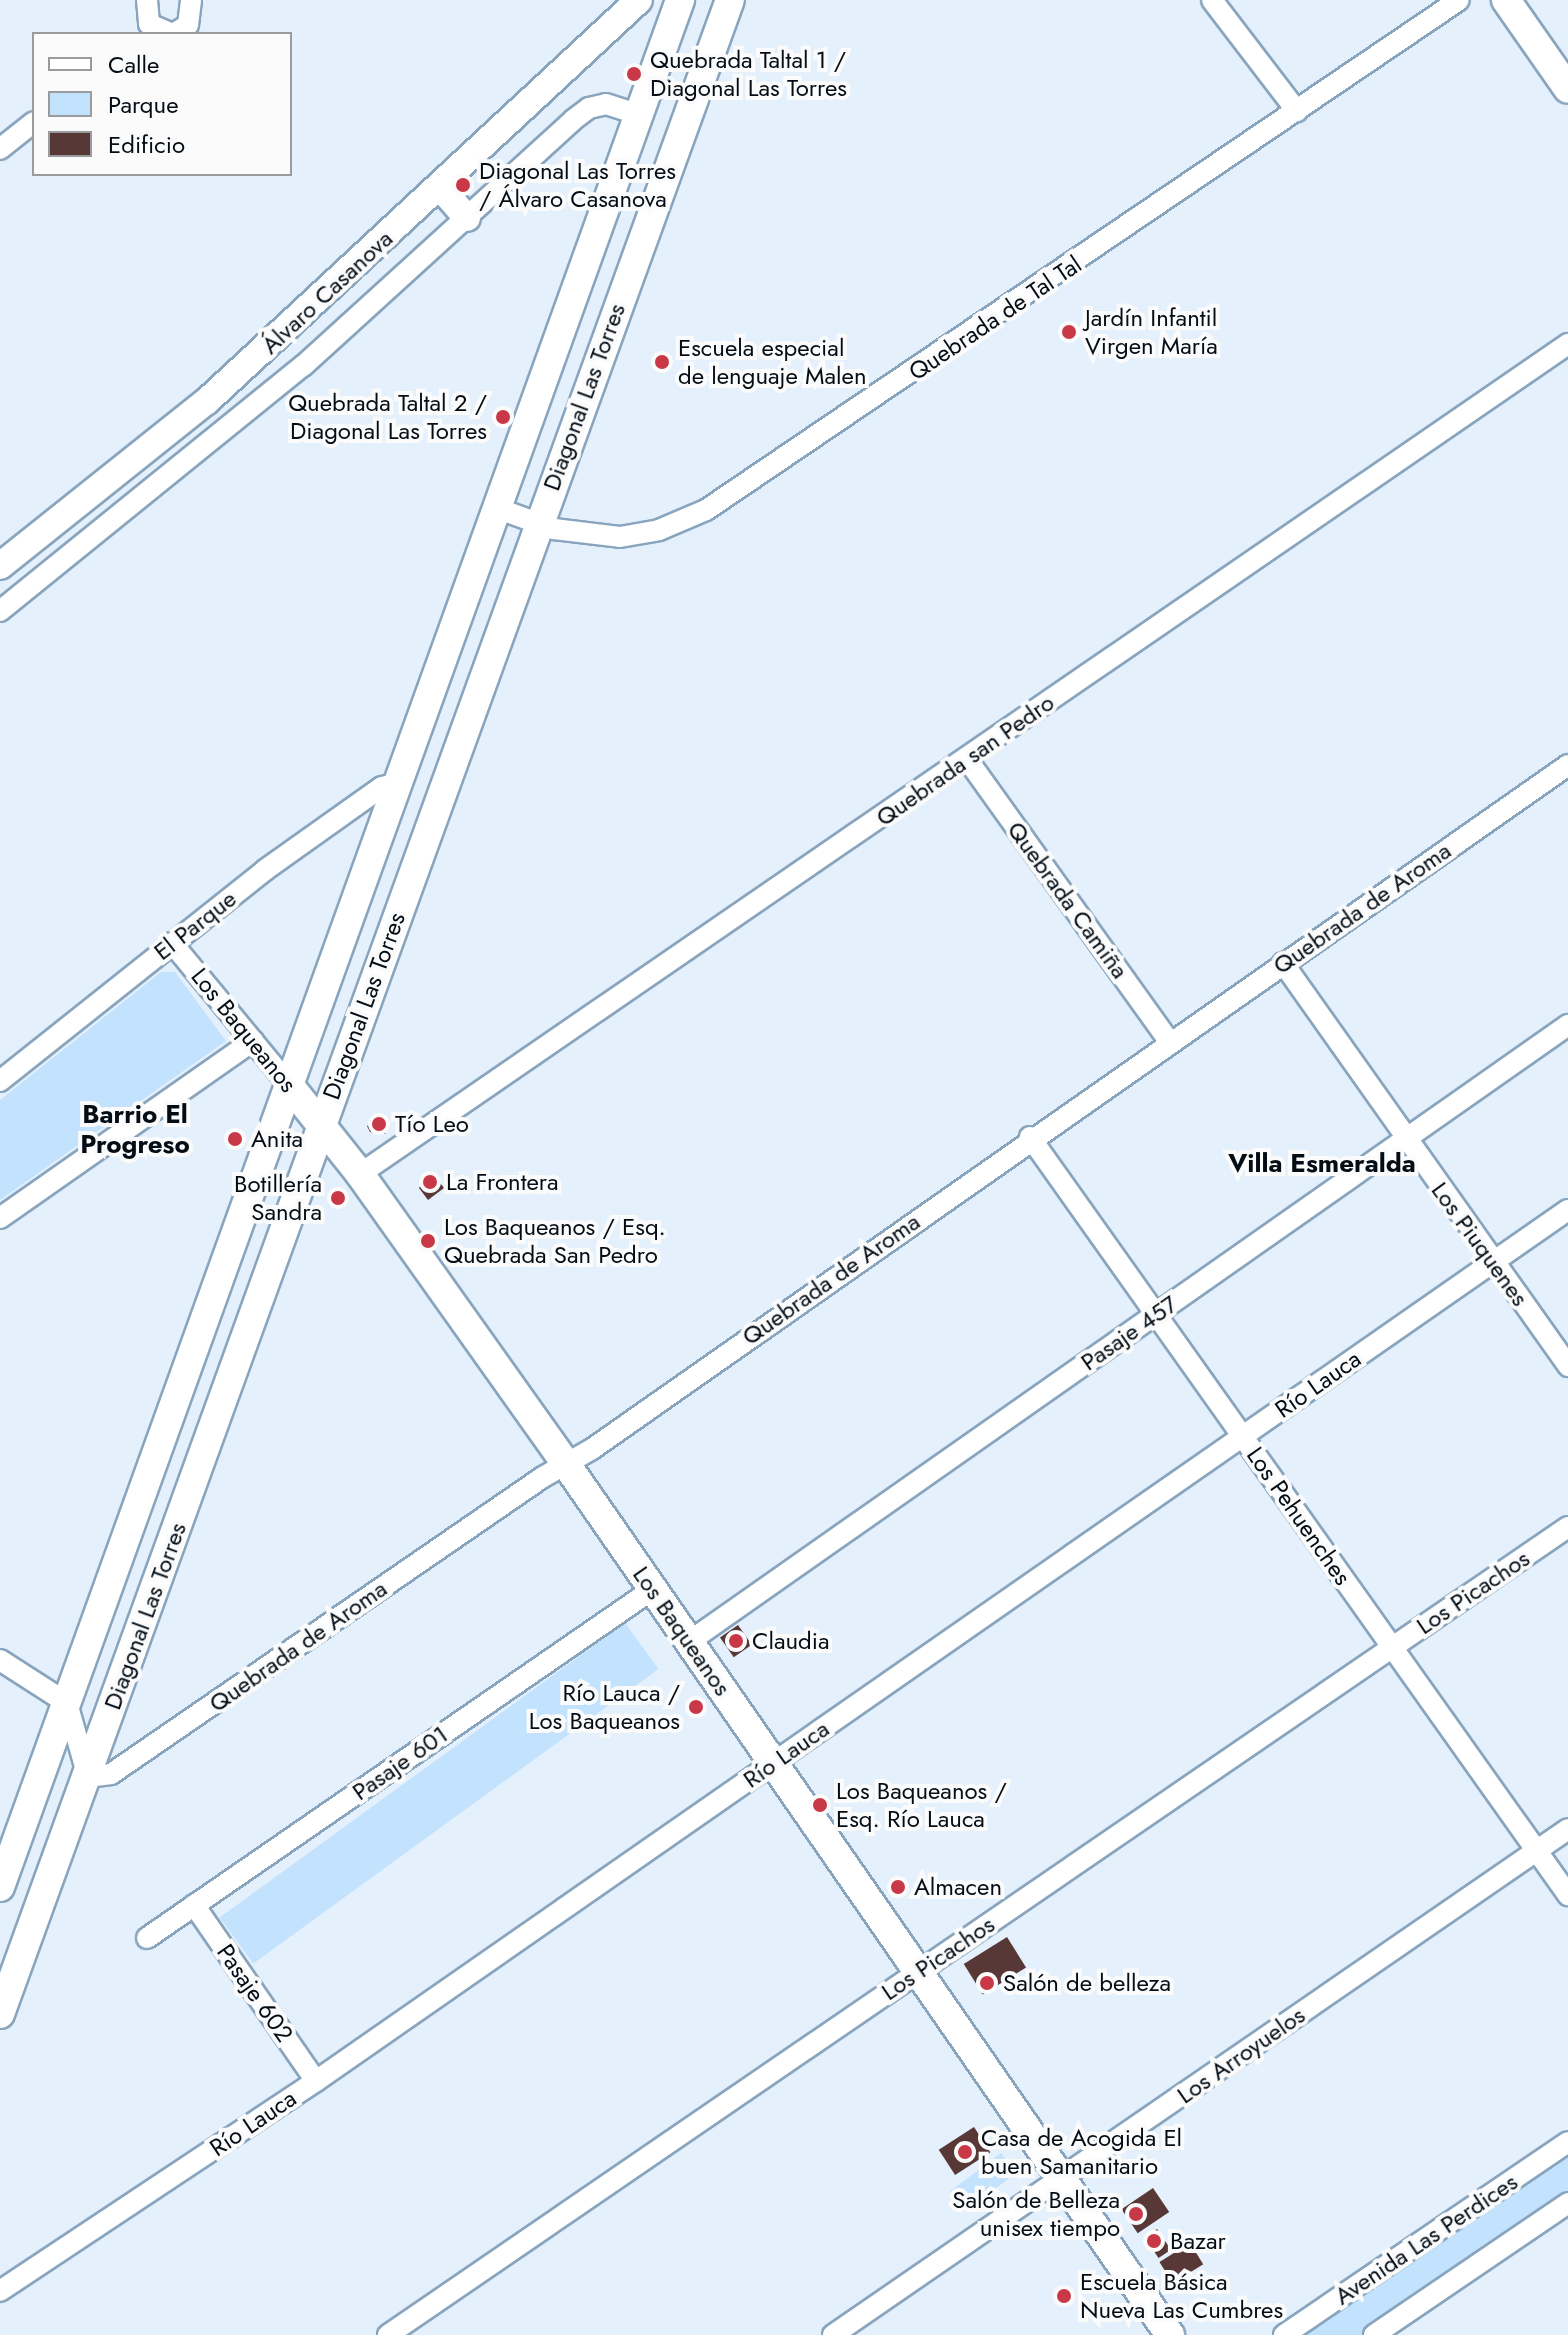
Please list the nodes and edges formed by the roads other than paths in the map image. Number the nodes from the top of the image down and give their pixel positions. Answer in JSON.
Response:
{"nodes":[{"id":1,"x":147,"y":0,"type":"edge"},
{"id":2,"x":191,"y":0,"type":"edge"},
{"id":3,"x":639,"y":0,"type":"edge"},
{"id":4,"x":680,"y":0,"type":"edge"},
{"id":5,"x":730,"y":0,"type":"edge"},
{"id":6,"x":1212,"y":0,"type":"edge"},
{"id":7,"x":1459,"y":0,"type":"edge"},
{"id":8,"x":1506,"y":0,"type":"edge"},
{"id":9,"x":143,"y":29,"type":"edge"},
{"id":10,"x":172,"y":32,"type":"edge"},
{"id":11,"x":1568,"y":89,"type":"edge"},
{"id":12,"x":1297,"y":111,"type":"junction"},
{"id":13,"x":639,"y":115,"type":"junction"},
{"id":14,"x":32,"y":124,"type":"edge"},
{"id":15,"x":0,"y":149,"type":"edge"},
{"id":16,"x":440,"y":187,"type":"junction"},
{"id":17,"x":467,"y":218,"type":"junction"},
{"id":18,"x":1568,"y":344,"type":"edge"},
{"id":19,"x":499,"y":509,"type":"junction"},
{"id":20,"x":537,"y":524,"type":"junction"},
{"id":21,"x":0,"y":566,"type":"edge"},
{"id":22,"x":0,"y":611,"type":"edge"},
{"id":23,"x":967,"y":759,"type":"junction"},
{"id":24,"x":1568,"y":765,"type":"edge"},
{"id":25,"x":400,"y":783,"type":"junction"},
{"id":26,"x":172,"y":943,"type":"junction"},
{"id":27,"x":1283,"y":963,"type":"junction"},
{"id":28,"x":1568,"y":1025,"type":"edge"},
{"id":29,"x":253,"y":1041,"type":"junction"},
{"id":30,"x":1169,"y":1041,"type":"junction"},
{"id":31,"x":0,"y":1081,"type":"edge"},
{"id":32,"x":289,"y":1085,"type":"junction"},
{"id":33,"x":321,"y":1125,"type":"junction"},
{"id":34,"x":1030,"y":1137,"type":"junction"},
{"id":35,"x":1406,"y":1139,"type":"junction"},
{"id":36,"x":360,"y":1174,"type":"junction"},
{"id":37,"x":1568,"y":1210,"type":"edge"},
{"id":38,"x":0,"y":1218,"type":"edge"},
{"id":39,"x":1492,"y":1263,"type":"junction"},
{"id":40,"x":1156,"y":1314,"type":"junction"},
{"id":41,"x":1568,"y":1366,"type":"edge"},
{"id":42,"x":1243,"y":1436,"type":"junction"},
{"id":43,"x":566,"y":1464,"type":"junction"},
{"id":44,"x":1568,"y":1527,"type":"edge"},
{"id":45,"x":653,"y":1589,"type":"junction"},
{"id":46,"x":690,"y":1641,"type":"junction"},
{"id":47,"x":1392,"y":1647,"type":"junction"},
{"id":48,"x":0,"y":1660,"type":"edge"},
{"id":49,"x":67,"y":1703,"type":"junction"},
{"id":50,"x":774,"y":1763,"type":"junction"},
{"id":51,"x":88,"y":1777,"type":"junction"},
{"id":52,"x":1568,"y":1829,"type":"edge"},
{"id":53,"x":1536,"y":1850,"type":"junction"},
{"id":54,"x":0,"y":1887,"type":"edge"},
{"id":55,"x":1568,"y":1895,"type":"edge"},
{"id":56,"x":194,"y":1905,"type":"junction"},
{"id":57,"x":147,"y":1938,"type":"dead end"},
{"id":58,"x":918,"y":1972,"type":"junction"},
{"id":59,"x":0,"y":2014,"type":"edge"},
{"id":60,"x":316,"y":2081,"type":"junction"},
{"id":61,"x":1568,"y":2142,"type":"edge"},
{"id":62,"x":1062,"y":2179,"type":"junction"},
{"id":63,"x":1568,"y":2203,"type":"edge"},
{"id":64,"x":0,"y":2291,"type":"edge"},
{"id":65,"x":388,"y":2335,"type":"edge"},
{"id":66,"x":833,"y":2335,"type":"edge"},
{"id":67,"x":1170,"y":2335,"type":"edge"},
{"id":68,"x":1284,"y":2335,"type":"edge"},
{"id":69,"x":1374,"y":2335,"type":"edge"}],
"edges":[{"from":1,"to":9,"type":"street"},
{"from":2,"to":10,"type":"street"},
{"from":3,"to":16,"type":"street","name":"Álvaro Casanova"},
{"from":4,"to":13,"type":"main road","name":"Diagonal Las Torres"},
{"from":5,"to":20,"type":"main road","name":"Diagonal Las Torres"},
{"from":6,"to":12,"type":"street"},
{"from":7,"to":12,"type":"street","name":"Quebrada de Tal Tal"},
{"from":8,"to":11,"type":"main road"},
{"from":12,"to":20,"type":"street","name":"Quebrada de Tal Tal"},
{"from":13,"to":17,"type":"street","name":"Álvaro Casanova"},
{"from":13,"to":19,"type":"main road","name":"Diagonal Las Torres"},
{"from":14,"to":15,"type":"street"},
{"from":16,"to":17,"type":"street"},
{"from":16,"to":21,"type":"street","name":"Álvaro Casanova"},
{"from":17,"to":22,"type":"street","name":"Álvaro Casanova"},
{"from":18,"to":23,"type":"street","name":"Quebrada san Pedro"},
{"from":19,"to":20,"type":"street","name":"Quebrada de Tal Tal"},
{"from":19,"to":25,"type":"main road","name":"Diagonal Las Torres"},
{"from":20,"to":33,"type":"main road","name":"Diagonal Las Torres"},
{"from":23,"to":30,"type":"street","name":"Quebrada Camiña"},
{"from":23,"to":36,"type":"street","name":"Quebrada san Pedro"},
{"from":24,"to":27,"type":"street","name":"Quebrada de Aroma"},
{"from":25,"to":26,"type":"street","name":"El Parque"},
{"from":25,"to":32,"type":"main road","name":"Diagonal Las Torres"},
{"from":26,"to":29,"type":"street","name":"Los Baqueanos"},
{"from":26,"to":31,"type":"street","name":"El Parque"},
{"from":27,"to":30,"type":"street","name":"Quebrada de Aroma"},
{"from":27,"to":35,"type":"street","name":"Los Piuquenes"},
{"from":28,"to":35,"type":"street","name":"Pasaje 457"},
{"from":29,"to":32,"type":"street","name":"Los Baqueanos"},
{"from":29,"to":38,"type":"street"},
{"from":30,"to":34,"type":"street","name":"Quebrada de Aroma"},
{"from":32,"to":33,"type":"main road","name":"Los Baqueanos"},
{"from":32,"to":49,"type":"main road","name":"Diagonal Las Torres"},
{"from":33,"to":36,"type":"main road","name":"Los Baqueanos"},
{"from":33,"to":51,"type":"main road","name":"Diagonal Las Torres"},
{"from":34,"to":40,"type":"street","name":"Los Pehuenches"},
{"from":34,"to":43,"type":"street","name":"Quebrada de Aroma"},
{"from":35,"to":39,"type":"street","name":"Los Piuquenes"},
{"from":35,"to":40,"type":"street","name":"Pasaje 457"},
{"from":36,"to":43,"type":"main road","name":"Los Baqueanos"},
{"from":37,"to":39,"type":"street","name":"Río Lauca"},
{"from":39,"to":41,"type":"street","name":"Los Piuquenes"},
{"from":39,"to":42,"type":"street","name":"Río Lauca"},
{"from":40,"to":42,"type":"street","name":"Los Pehuenches"},
{"from":40,"to":46,"type":"street","name":"Pasaje 457"},
{"from":42,"to":47,"type":"street","name":"Los Pehuenches"},
{"from":42,"to":50,"type":"street","name":"Río Lauca"},
{"from":43,"to":45,"type":"main road","name":"Los Baqueanos"},
{"from":43,"to":51,"type":"street","name":"Quebrada de Aroma"},
{"from":44,"to":47,"type":"street","name":"Los Picachos"},
{"from":45,"to":46,"type":"main road","name":"Los Baqueanos"},
{"from":45,"to":56,"type":"street","name":"Pasaje 601"},
{"from":46,"to":50,"type":"main road","name":"Los Baqueanos"},
{"from":47,"to":53,"type":"street","name":"Los Pehuenches"},
{"from":47,"to":58,"type":"street","name":"Los Picachos"},
{"from":48,"to":49,"type":"street"},
{"from":49,"to":51,"type":"street"},
{"from":49,"to":54,"type":"main road","name":"Diagonal Las Torres"},
{"from":50,"to":58,"type":"main road","name":"Los Baqueanos"},
{"from":50,"to":60,"type":"street","name":"Río Lauca"},
{"from":51,"to":59,"type":"main road","name":"Diagonal Las Torres"},
{"from":52,"to":53,"type":"street","name":"Los Arroyuelos"},
{"from":53,"to":55,"type":"street","name":"Los Pehuenches"},
{"from":53,"to":62,"type":"street","name":"Los Arroyuelos"},
{"from":56,"to":57,"type":"street","name":"Pasaje 601"},
{"from":56,"to":60,"type":"street","name":"Pasaje 602"},
{"from":58,"to":62,"type":"main road","name":"Los Baqueanos"},
{"from":58,"to":65,"type":"street","name":"Los Picachos"},
{"from":60,"to":64,"type":"street","name":"Río Lauca"},
{"from":61,"to":68,"type":"street","name":"Avenida Las Perdices"},
{"from":62,"to":66,"type":"street","name":"Los Arroyuelos"},
{"from":62,"to":67,"type":"main road","name":"Los Baqueanos"},
{"from":63,"to":69,"type":"street","name":"Avenida Las Perdices"}]}
